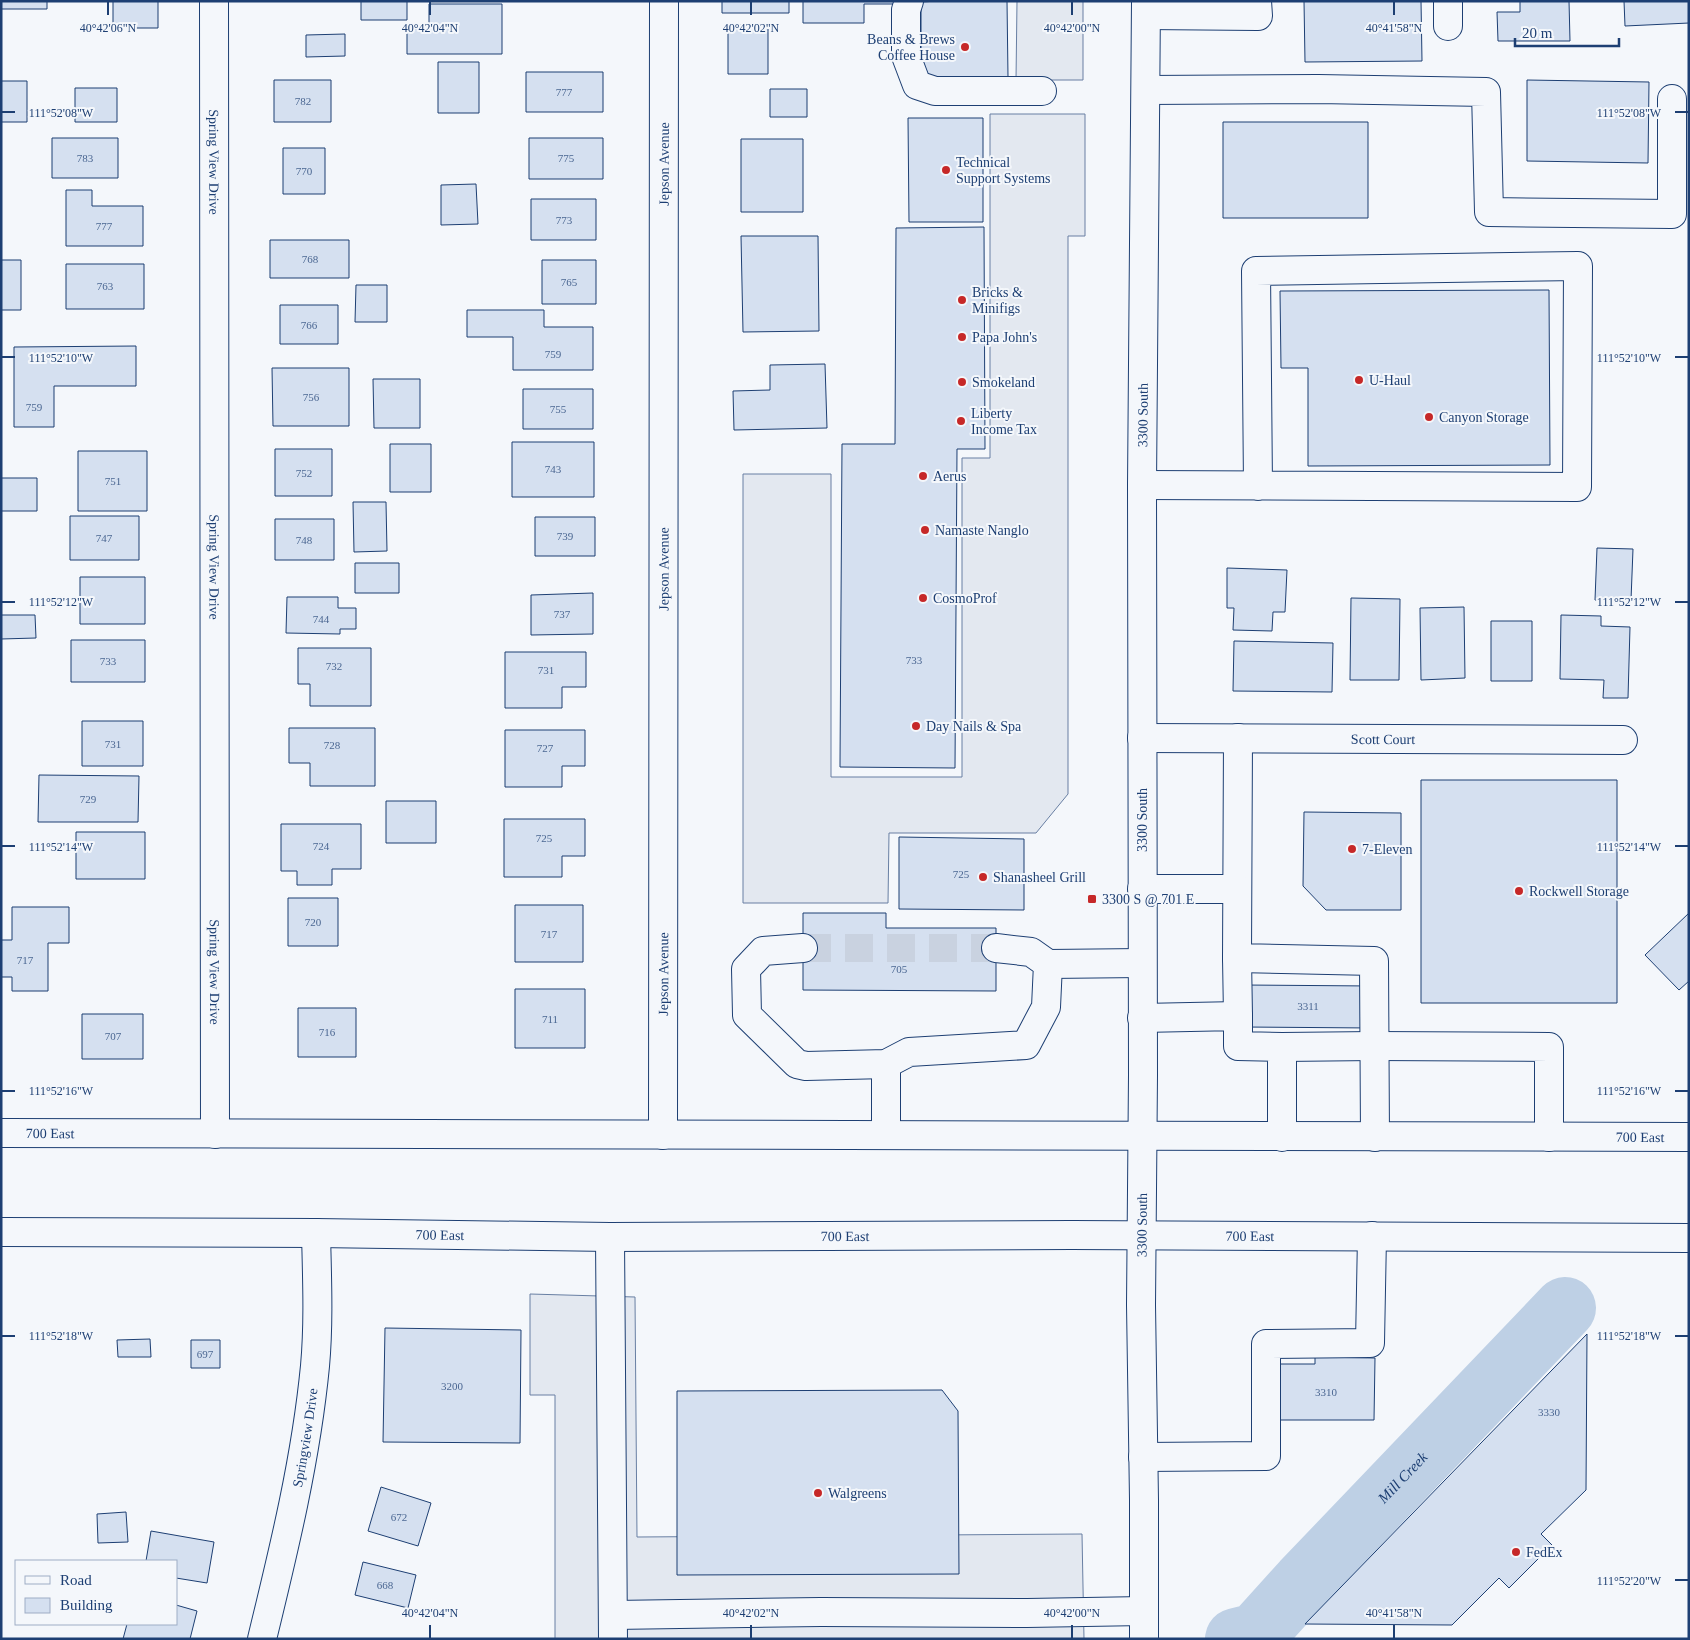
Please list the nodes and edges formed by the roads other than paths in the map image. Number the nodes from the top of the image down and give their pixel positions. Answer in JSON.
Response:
{"nodes":[{"id":1,"x":214,"y":1,"type":"edge"},
{"id":2,"x":664,"y":1,"type":"edge"},
{"id":3,"x":909,"y":1,"type":"edge"},
{"id":4,"x":1257,"y":1,"type":"edge"},
{"id":5,"x":1146,"y":8,"type":"edge"},
{"id":6,"x":1146,"y":90,"type":"junction"},
{"id":7,"x":1042,"y":91,"type":"dead end"},
{"id":8,"x":1672,"y":99,"type":"dead end"},
{"id":9,"x":1142,"y":485,"type":"junction"},
{"id":10,"x":1258,"y":486,"type":"junction"},
{"id":11,"x":1142,"y":738,"type":"junction"},
{"id":12,"x":1238,"y":738,"type":"junction"},
{"id":13,"x":1623,"y":740,"type":"dead end"},
{"id":14,"x":1142,"y":889,"type":"junction"},
{"id":15,"x":1237,"y":889,"type":"junction"},
{"id":16,"x":803,"y":948,"type":"tunnel mouth"},
{"id":17,"x":996,"y":948,"type":"tunnel mouth"},
{"id":18,"x":1237,"y":958,"type":"junction"},
{"id":19,"x":1142,"y":963,"type":"junction"},
{"id":20,"x":1048,"y":964,"type":"junction"},
{"id":21,"x":1238,"y":1016,"type":"junction"},
{"id":22,"x":1142,"y":1018,"type":"junction"},
{"id":23,"x":1374,"y":1046,"type":"junction"},
{"id":24,"x":1282,"y":1047,"type":"junction"},
{"id":25,"x":886,"y":1064,"type":"junction"},
{"id":26,"x":1,"y":1133,"type":"edge"},
{"id":27,"x":215,"y":1134,"type":"junction"},
{"id":28,"x":663,"y":1135,"type":"junction"},
{"id":29,"x":886,"y":1136,"type":"junction"},
{"id":30,"x":1142,"y":1136,"type":"junction"},
{"id":31,"x":1282,"y":1137,"type":"junction"},
{"id":32,"x":1375,"y":1137,"type":"junction"},
{"id":33,"x":1549,"y":1137,"type":"junction"},
{"id":34,"x":1689,"y":1137,"type":"edge"},
{"id":35,"x":1,"y":1232,"type":"edge"},
{"id":36,"x":316,"y":1233,"type":"junction"},
{"id":37,"x":1141,"y":1236,"type":"junction"},
{"id":38,"x":1372,"y":1236,"type":"junction"},
{"id":39,"x":610,"y":1237,"type":"junction"},
{"id":40,"x":1689,"y":1238,"type":"edge"},
{"id":41,"x":1143,"y":1457,"type":"junction"},
{"id":42,"x":1144,"y":1611,"type":"junction"},
{"id":43,"x":613,"y":1627,"type":"edge"},
{"id":44,"x":262,"y":1639,"type":"edge"},
{"id":45,"x":1144,"y":1639,"type":"edge"}],
"edges":[{"from":1,"to":27,"type":"main road","name":"Spring View Drive"},
{"from":2,"to":28,"type":"main road","name":"Jepson Avenue"},
{"from":3,"to":7,"type":"main road"},
{"from":4,"to":5,"type":"main road"},
{"from":5,"to":6,"type":"main road","name":"3300 South"},
{"from":6,"to":8,"type":"main road"},
{"from":6,"to":9,"type":"main road","name":"3300 South"},
{"from":9,"to":10,"type":"main road"},
{"from":9,"to":11,"type":"main road","name":"3300 South"},
{"from":10,"to":10,"type":"main road"},
{"from":11,"to":12,"type":"main road","name":"Scott Court"},
{"from":11,"to":14,"type":"main road","name":"3300 South"},
{"from":12,"to":13,"type":"main road","name":"Scott Court"},
{"from":12,"to":15,"type":"main road"},
{"from":14,"to":15,"type":"main road"},
{"from":14,"to":19,"type":"main road","name":"3300 South"},
{"from":15,"to":18,"type":"main road"},
{"from":16,"to":25,"type":"main road"},
{"from":17,"to":20,"type":"main road"},
{"from":18,"to":21,"type":"main road"},
{"from":18,"to":23,"type":"main road"},
{"from":19,"to":20,"type":"main road"},
{"from":19,"to":22,"type":"main road","name":"3300 South"},
{"from":20,"to":25,"type":"main road"},
{"from":21,"to":22,"type":"main road"},
{"from":21,"to":24,"type":"main road"},
{"from":22,"to":30,"type":"main road","name":"3300 South"},
{"from":23,"to":24,"type":"main road"},
{"from":23,"to":32,"type":"main road"},
{"from":23,"to":33,"type":"main road"},
{"from":24,"to":31,"type":"main road"},
{"from":25,"to":29,"type":"main road"},
{"from":26,"to":27,"type":"main road","name":"700 East"},
{"from":27,"to":28,"type":"main road","name":"700 East"},
{"from":28,"to":29,"type":"main road","name":"700 East"},
{"from":29,"to":30,"type":"main road","name":"700 East"},
{"from":30,"to":31,"type":"main road","name":"700 East"},
{"from":30,"to":37,"type":"main road","name":"3300 South"},
{"from":31,"to":32,"type":"main road","name":"700 East"},
{"from":32,"to":33,"type":"main road","name":"700 East"},
{"from":33,"to":34,"type":"main road","name":"700 East"},
{"from":35,"to":36,"type":"main road","name":"700 East"},
{"from":36,"to":39,"type":"main road","name":"700 East"},
{"from":36,"to":44,"type":"main road","name":"Springview Drive"},
{"from":37,"to":38,"type":"main road","name":"700 East"},
{"from":37,"to":39,"type":"main road","name":"700 East"},
{"from":37,"to":41,"type":"main road","name":"3300 South"},
{"from":38,"to":40,"type":"main road","name":"700 East"},
{"from":38,"to":41,"type":"main road"},
{"from":39,"to":43,"type":"main road"},
{"from":41,"to":42,"type":"main road","name":"3300 South"},
{"from":42,"to":43,"type":"main road"},
{"from":42,"to":45,"type":"main road","name":"3300 South"}]}
